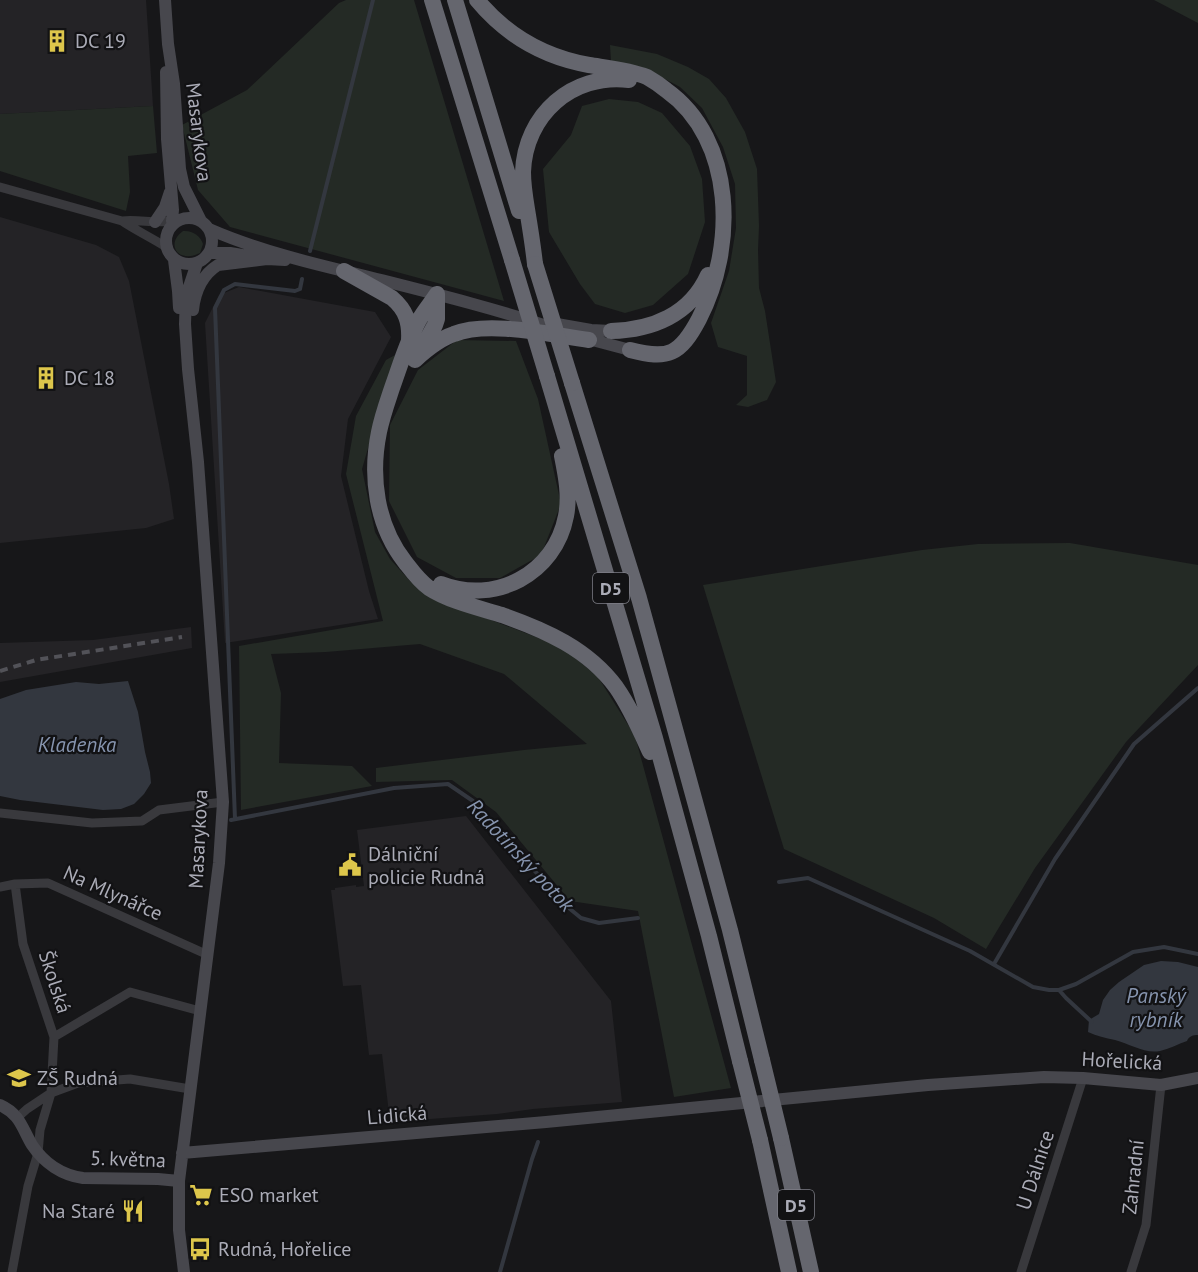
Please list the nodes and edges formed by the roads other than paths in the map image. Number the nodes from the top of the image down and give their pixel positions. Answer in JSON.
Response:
{"nodes":[{"id":1,"x":165,"y":0,"type":"edge"},
{"id":2,"x":432,"y":0,"type":"edge"},
{"id":3,"x":455,"y":0,"type":"edge"},
{"id":4,"x":477,"y":0,"type":"edge"},
{"id":5,"x":168,"y":44,"type":"junction"},
{"id":6,"x":672,"y":94,"type":"junction"},
{"id":7,"x":0,"y":187,"type":"edge"},
{"id":8,"x":171,"y":188,"type":"junction"},
{"id":9,"x":122,"y":222,"type":"junction"},
{"id":10,"x":155,"y":222,"type":"junction"},
{"id":11,"x":173,"y":222,"type":"junction"},
{"id":12,"x":205,"y":225,"type":"junction"},
{"id":13,"x":723,"y":232,"type":"junction"},
{"id":14,"x":166,"y":247,"type":"junction"},
{"id":15,"x":209,"y":253,"type":"junction"},
{"id":16,"x":267,"y":259,"type":"junction"},
{"id":17,"x":174,"y":260,"type":"junction"},
{"id":18,"x":300,"y":260,"type":"junction"},
{"id":19,"x":197,"y":263,"type":"junction"},
{"id":20,"x":536,"y":264,"type":"junction"},
{"id":21,"x":344,"y":271,"type":"junction"},
{"id":22,"x":437,"y":294,"type":"junction"},
{"id":23,"x":523,"y":318,"type":"junction"},
{"id":24,"x":611,"y":332,"type":"joint"},
{"id":25,"x":589,"y":340,"type":"junction"},
{"id":26,"x":408,"y":344,"type":"junction"},
{"id":27,"x":630,"y":350,"type":"joint"},
{"id":28,"x":415,"y":360,"type":"junction"},
{"id":29,"x":547,"y":376,"type":"junction"},
{"id":30,"x":387,"y":403,"type":"junction"},
{"id":31,"x":192,"y":407,"type":"junction"},
{"id":32,"x":409,"y":567,"type":"junction"},
{"id":33,"x":223,"y":801,"type":"junction"},
{"id":34,"x":672,"y":802,"type":"junction"},
{"id":35,"x":0,"y":813,"type":"edge"},
{"id":36,"x":15,"y":884,"type":"junction"},
{"id":37,"x":0,"y":887,"type":"edge"},
{"id":38,"x":208,"y":955,"type":"junction"},
{"id":39,"x":200,"y":1011,"type":"junction"},
{"id":40,"x":54,"y":1037,"type":"junction"},
{"id":41,"x":1083,"y":1078,"type":"junction"},
{"id":42,"x":1198,"y":1078,"type":"edge"},
{"id":43,"x":1161,"y":1085,"type":"junction"},
{"id":44,"x":190,"y":1089,"type":"junction"},
{"id":45,"x":51,"y":1093,"type":"junction"},
{"id":46,"x":0,"y":1105,"type":"edge"},
{"id":47,"x":616,"y":1115,"type":"joint"},
{"id":48,"x":17,"y":1118,"type":"junction"},
{"id":49,"x":38,"y":1153,"type":"junction"},
{"id":50,"x":182,"y":1153,"type":"junction"},
{"id":51,"x":179,"y":1180,"type":"junction"},
{"id":52,"x":12,"y":1272,"type":"edge"},
{"id":53,"x":184,"y":1272,"type":"edge"},
{"id":54,"x":789,"y":1272,"type":"edge"},
{"id":55,"x":811,"y":1272,"type":"edge"},
{"id":56,"x":1021,"y":1272,"type":"edge"},
{"id":57,"x":1131,"y":1272,"type":"edge"}],
"edges":[{"from":1,"to":5,"type":"main road","name":"Masarykova"},
{"from":2,"to":29,"type":"highway","number":"D5","bridge":true},
{"from":3,"to":20,"type":"highway","number":"D5"},
{"from":4,"to":6,"type":"highway"},
{"from":5,"to":8,"type":"main road","name":"Masarykova"},
{"from":5,"to":12,"type":"main road","name":"Masarykova"},
{"from":6,"to":13,"type":"highway"},
{"from":6,"to":20,"type":"highway"},
{"from":7,"to":9,"type":"street"},
{"from":8,"to":10,"type":"main road"},
{"from":8,"to":11,"type":"main road","name":"Masarykova"},
{"from":9,"to":10,"type":"street"},
{"from":9,"to":14,"type":"street"},
{"from":10,"to":11,"type":"street"},
{"from":11,"to":12,"type":"main road"},
{"from":11,"to":14,"type":"main road"},
{"from":12,"to":15,"type":"main road"},
{"from":12,"to":18,"type":"main road"},
{"from":13,"to":24,"type":"highway"},
{"from":13,"to":27,"type":"highway"},
{"from":14,"to":17,"type":"main road"},
{"from":15,"to":16,"type":"main road"},
{"from":15,"to":19,"type":"main road"},
{"from":16,"to":18,"type":"main road"},
{"from":16,"to":31,"type":"main road"},
{"from":17,"to":19,"type":"main road"},
{"from":17,"to":31,"type":"main road","name":"Masarykova"},
{"from":18,"to":21,"type":"main road"},
{"from":19,"to":31,"type":"main road","name":"Masarykova"},
{"from":20,"to":55,"type":"highway","number":"D5","bridge":true},
{"from":21,"to":22,"type":"main road"},
{"from":21,"to":26,"type":"highway"},
{"from":22,"to":23,"type":"main road"},
{"from":22,"to":26,"type":"highway"},
{"from":22,"to":28,"type":"highway"},
{"from":23,"to":24,"type":"main road"},
{"from":23,"to":25,"type":"main road"},
{"from":25,"to":27,"type":"main road"},
{"from":25,"to":28,"type":"highway"},
{"from":26,"to":30,"type":"highway"},
{"from":28,"to":30,"type":"highway"},
{"from":29,"to":32,"type":"highway"},
{"from":29,"to":34,"type":"highway","number":"D5"},
{"from":30,"to":32,"type":"highway"},
{"from":31,"to":33,"type":"main road","name":"Masarykova"},
{"from":32,"to":34,"type":"highway"},
{"from":33,"to":35,"type":"street"},
{"from":33,"to":38,"type":"main road","name":"Masarykova"},
{"from":34,"to":54,"type":"highway","number":"D5","bridge":true},
{"from":36,"to":37,"type":"street","name":"Na Mlynářce"},
{"from":36,"to":38,"type":"street","name":"Na Mlynářce"},
{"from":36,"to":40,"type":"street","name":"Školská"},
{"from":38,"to":39,"type":"main road","name":"Masarykova"},
{"from":39,"to":40,"type":"street"},
{"from":39,"to":44,"type":"main road","name":"Masarykova"},
{"from":40,"to":45,"type":"street","name":"Školská"},
{"from":41,"to":43,"type":"main road","name":"Hořelická"},
{"from":41,"to":47,"type":"main road","name":"Hořelická"},
{"from":41,"to":56,"type":"street","name":"U Dálnice"},
{"from":42,"to":43,"type":"main road","name":"Hořelická"},
{"from":43,"to":57,"type":"street","name":"Zahradní"},
{"from":44,"to":45,"type":"street"},
{"from":44,"to":50,"type":"main road","name":"Masarykova"},
{"from":45,"to":48,"type":"street"},
{"from":45,"to":49,"type":"street","name":"Školská"},
{"from":46,"to":48,"type":"main road","name":"5. května"},
{"from":47,"to":50,"type":"main road","name":"Lidická"},
{"from":48,"to":49,"type":"main road","name":"5. května"},
{"from":49,"to":51,"type":"main road","name":"5. května"},
{"from":49,"to":52,"type":"street","name":"Školská"},
{"from":50,"to":51,"type":"main road","name":"Masarykova"},
{"from":51,"to":53,"type":"main road","name":"Masarykova"}]}
